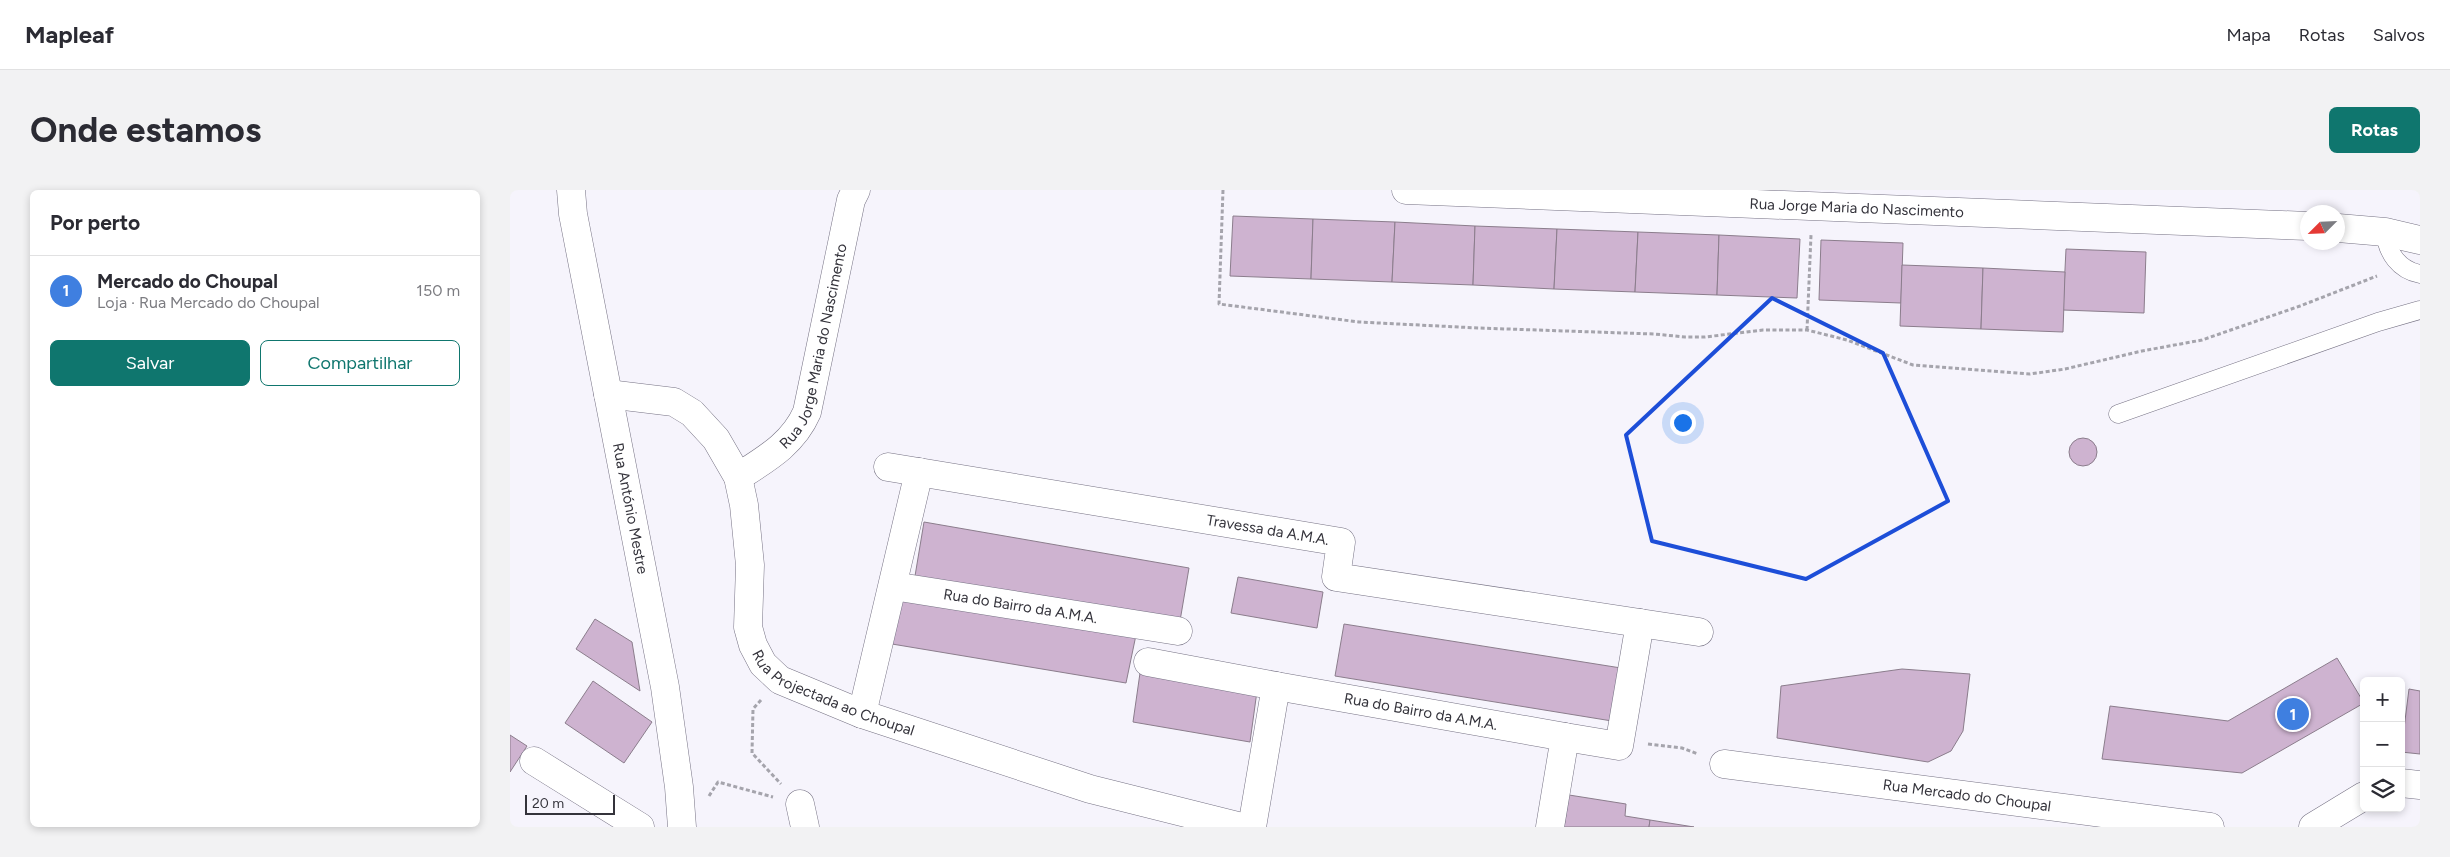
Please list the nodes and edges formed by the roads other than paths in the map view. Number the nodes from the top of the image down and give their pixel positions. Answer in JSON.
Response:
{"nodes":[{"id":1,"x":571,"y":190,"type":"edge"},
{"id":2,"x":856,"y":190,"type":"edge"},
{"id":3,"x":1406,"y":190,"type":"edge"},
{"id":4,"x":2300,"y":226,"type":"edge"},
{"id":5,"x":2345,"y":229,"type":"edge"},
{"id":6,"x":2385,"y":232,"type":"junction"},
{"id":7,"x":2420,"y":240,"type":"edge"},
{"id":8,"x":2420,"y":274,"type":"edge"},
{"id":9,"x":2420,"y":310,"type":"edge"},
{"id":10,"x":608,"y":394,"type":"junction"},
{"id":11,"x":2118,"y":414,"type":"dead end"},
{"id":12,"x":888,"y":468,"type":"dead end"},
{"id":13,"x":919,"y":472,"type":"junction"},
{"id":14,"x":738,"y":477,"type":"junction"},
{"id":15,"x":893,"y":586,"type":"junction"},
{"id":16,"x":1640,"y":623,"type":"junction"},
{"id":17,"x":1178,"y":631,"type":"dead end"},
{"id":18,"x":1699,"y":632,"type":"dead end"},
{"id":19,"x":1148,"y":662,"type":"dead end"},
{"id":20,"x":1276,"y":686,"type":"junction"},
{"id":21,"x":862,"y":714,"type":"junction"},
{"id":22,"x":1565,"y":737,"type":"junction"},
{"id":23,"x":534,"y":761,"type":"dead end"},
{"id":24,"x":1724,"y":764,"type":"dead end"},
{"id":25,"x":2405,"y":783,"type":"edge"},
{"id":26,"x":2420,"y":785,"type":"edge"},
{"id":27,"x":2360,"y":798,"type":"edge"},
{"id":28,"x":640,"y":827,"type":"edge"},
{"id":29,"x":682,"y":827,"type":"edge"},
{"id":30,"x":1242,"y":827,"type":"edge"},
{"id":31,"x":1252,"y":827,"type":"edge"},
{"id":32,"x":1550,"y":827,"type":"edge"},
{"id":33,"x":2210,"y":827,"type":"edge"},
{"id":34,"x":2313,"y":827,"type":"edge"}],
"edges":[{"from":1,"to":10,"type":"street","name":"Rua António Mestre"},
{"from":2,"to":14,"type":"street","name":"Rua Jorge Maria do Nascimento"},
{"from":3,"to":4,"type":"street","name":"Rua Jorge Maria do Nascimento"},
{"from":5,"to":6,"type":"street"},
{"from":6,"to":7,"type":"street"},
{"from":6,"to":8,"type":"lane"},
{"from":9,"to":11,"type":"lane"},
{"from":10,"to":14,"type":"street","name":"Rua Projectada ao Choupal"},
{"from":10,"to":29,"type":"street","name":"Rua António Mestre"},
{"from":12,"to":13,"type":"street","name":"Travessa da A.M.A."},
{"from":13,"to":15,"type":"street"},
{"from":13,"to":16,"type":"street","name":"Travessa da A.M.A."},
{"from":14,"to":21,"type":"street","name":"Rua Projectada ao Choupal"},
{"from":15,"to":17,"type":"street","name":"Rua do Bairro da A.M.A."},
{"from":15,"to":21,"type":"street"},
{"from":16,"to":18,"type":"street","name":"Travessa da A.M.A."},
{"from":16,"to":22,"type":"street","name":"Rua do Bairro da A.M.A."},
{"from":19,"to":20,"type":"street","name":"Rua do Bairro da A.M.A."},
{"from":20,"to":22,"type":"street","name":"Rua do Bairro da A.M.A."},
{"from":20,"to":31,"type":"street"},
{"from":21,"to":30,"type":"street","name":"Rua Projectada ao Choupal"},
{"from":22,"to":32,"type":"street"},
{"from":23,"to":28,"type":"street"},
{"from":24,"to":33,"type":"street","name":"Rua Mercado do Choupal"},
{"from":25,"to":26,"type":"street"},
{"from":27,"to":34,"type":"street"}]}
